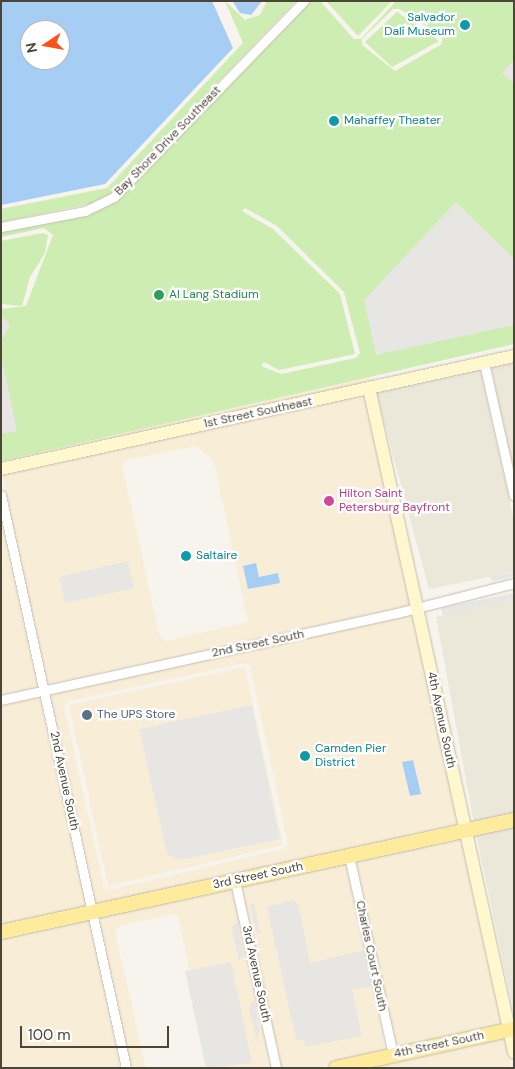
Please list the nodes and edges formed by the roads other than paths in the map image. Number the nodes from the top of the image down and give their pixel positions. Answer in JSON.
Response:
{"nodes":[{"id":1,"x":304,"y":1,"type":"edge"},
{"id":2,"x":1,"y":227,"type":"edge"},
{"id":3,"x":514,"y":356,"type":"edge"},
{"id":4,"x":484,"y":363,"type":"junction"},
{"id":5,"x":369,"y":388,"type":"junction"},
{"id":6,"x":1,"y":469,"type":"edge"},
{"id":7,"x":1,"y":495,"type":"edge"},
{"id":8,"x":514,"y":496,"type":"edge"},
{"id":9,"x":514,"y":583,"type":"edge"},
{"id":10,"x":416,"y":606,"type":"junction"},
{"id":11,"x":44,"y":690,"type":"junction"},
{"id":12,"x":1,"y":700,"type":"edge"},
{"id":13,"x":514,"y":820,"type":"edge"},
{"id":14,"x":465,"y":830,"type":"junction"},
{"id":15,"x":349,"y":856,"type":"junction"},
{"id":16,"x":235,"y":881,"type":"junction"},
{"id":17,"x":92,"y":912,"type":"junction"},
{"id":18,"x":1,"y":932,"type":"edge"},
{"id":19,"x":511,"y":1029,"type":"edge"},
{"id":20,"x":514,"y":1052,"type":"edge"},
{"id":21,"x":392,"y":1055,"type":"junction"},
{"id":22,"x":126,"y":1068,"type":"edge"},
{"id":23,"x":276,"y":1068,"type":"edge"},
{"id":24,"x":336,"y":1068,"type":"edge"}],
"edges":[{"from":1,"to":2,"type":"street","name":"Bay Shore Drive Southeast"},
{"from":3,"to":4,"type":"street","name":"1st Street Southeast"},
{"from":4,"to":5,"type":"street","name":"1st Street Southeast"},
{"from":4,"to":8,"type":"street"},
{"from":5,"to":6,"type":"street","name":"1st Street Southeast"},
{"from":5,"to":10,"type":"street","name":"4th Avenue South"},
{"from":7,"to":11,"type":"street","name":"2nd Avenue South"},
{"from":9,"to":10,"type":"street","name":"2nd Street South"},
{"from":10,"to":11,"type":"street","name":"2nd Street South"},
{"from":10,"to":14,"type":"street","name":"4th Avenue South"},
{"from":11,"to":12,"type":"street","name":"2nd Street South"},
{"from":11,"to":17,"type":"street","name":"2nd Avenue South"},
{"from":13,"to":14,"type":"main road","name":"3rd Street South"},
{"from":14,"to":15,"type":"main road","name":"3rd Street South"},
{"from":14,"to":19,"type":"street","name":"4th Avenue South"},
{"from":15,"to":16,"type":"main road","name":"3rd Street South"},
{"from":15,"to":21,"type":"street","name":"Charles Court South"},
{"from":16,"to":17,"type":"main road","name":"3rd Street South"},
{"from":16,"to":23,"type":"street","name":"3rd Avenue South"},
{"from":17,"to":18,"type":"main road","name":"3rd Street South"},
{"from":17,"to":22,"type":"street","name":"2nd Avenue South"},
{"from":19,"to":20,"type":"street","name":"4th Avenue South"},
{"from":19,"to":21,"type":"main road","name":"4th Street South"},
{"from":21,"to":24,"type":"main road","name":"4th Street South"}]}
